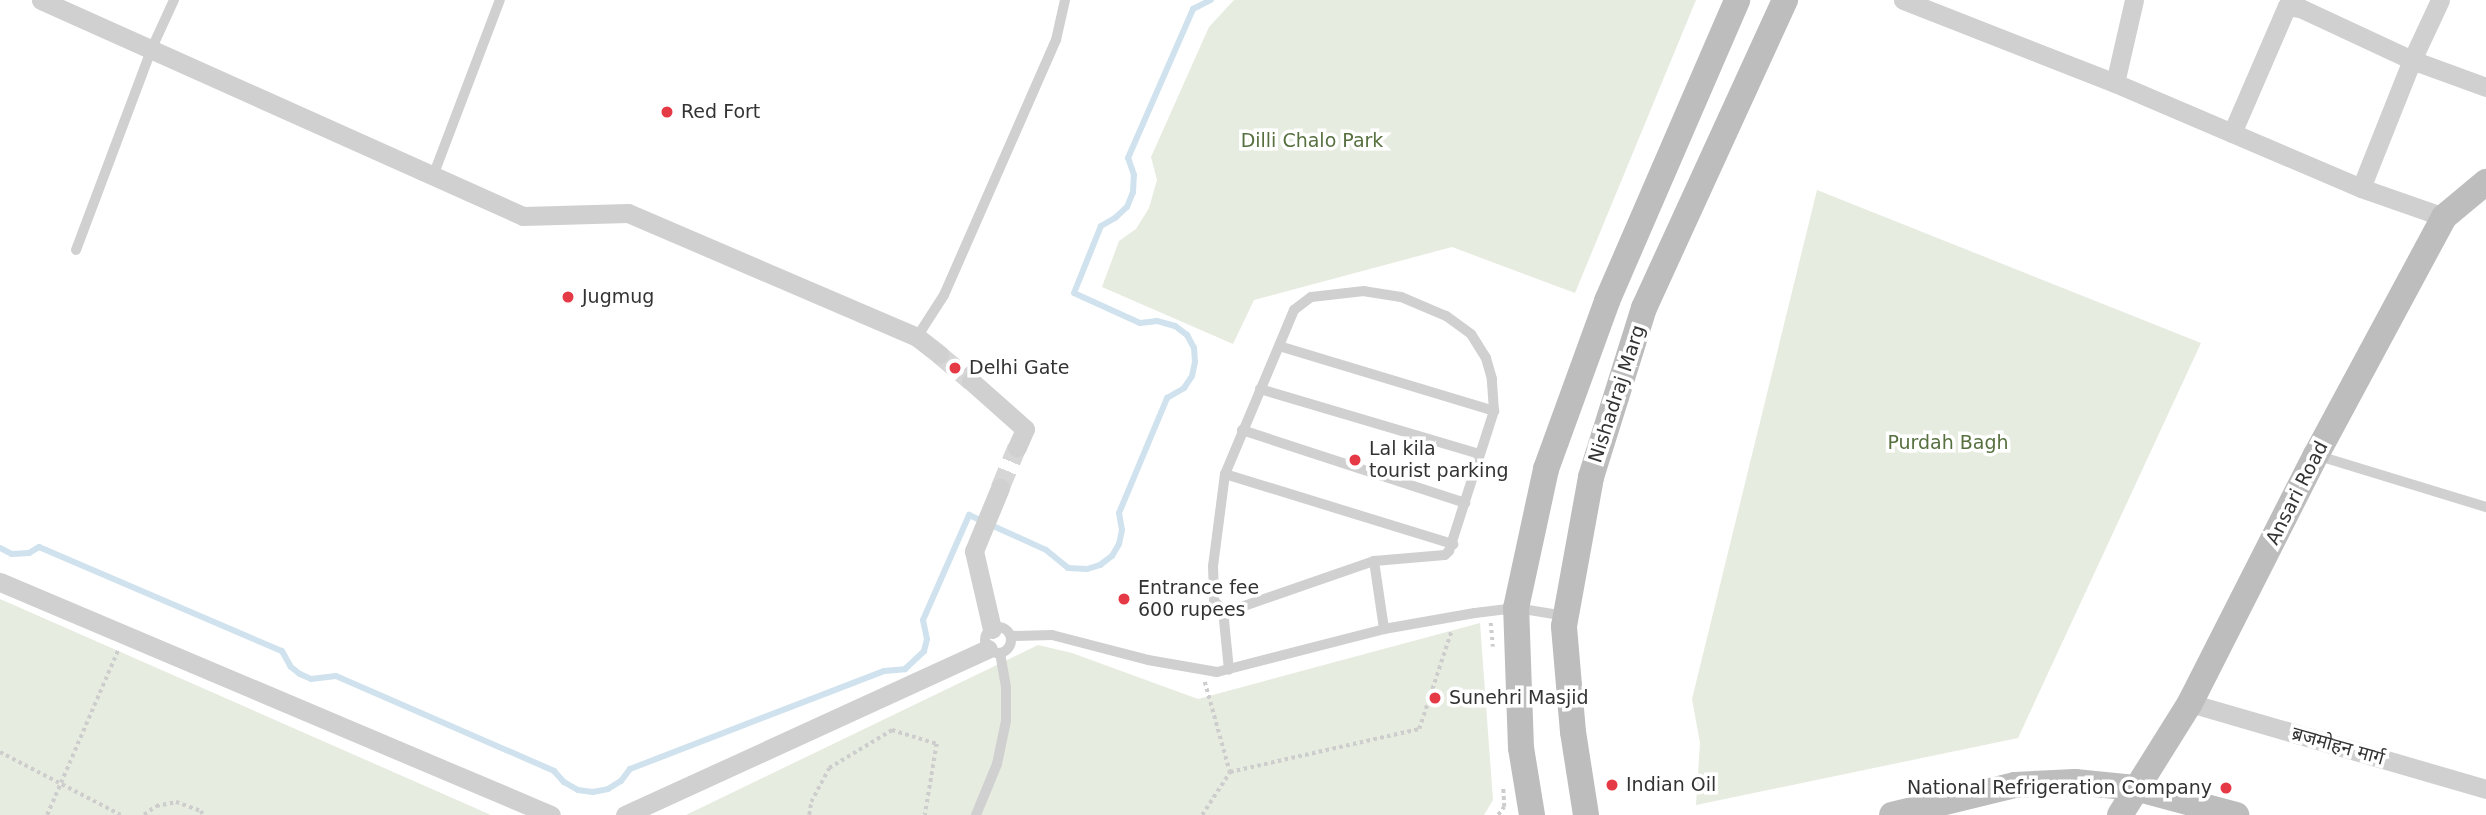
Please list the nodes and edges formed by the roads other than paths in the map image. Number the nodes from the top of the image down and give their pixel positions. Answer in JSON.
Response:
{"nodes":[{"id":1,"x":41,"y":0,"type":"edge"},
{"id":2,"x":174,"y":0,"type":"edge"},
{"id":3,"x":500,"y":0,"type":"edge"},
{"id":4,"x":1065,"y":0,"type":"edge"},
{"id":5,"x":1737,"y":0,"type":"edge"},
{"id":6,"x":1785,"y":0,"type":"edge"},
{"id":7,"x":1903,"y":0,"type":"edge"},
{"id":8,"x":2134,"y":0,"type":"edge"},
{"id":9,"x":2440,"y":0,"type":"edge"},
{"id":10,"x":152,"y":50,"type":"junction"},
{"id":11,"x":2412,"y":60,"type":"junction"},
{"id":12,"x":2115,"y":83,"type":"junction"},
{"id":13,"x":2486,"y":87,"type":"edge"},
{"id":14,"x":2232,"y":133,"type":"junction"},
{"id":15,"x":433,"y":176,"type":"junction"},
{"id":16,"x":2361,"y":188,"type":"junction"},
{"id":17,"x":2481,"y":192,"type":"edge"},
{"id":18,"x":2444,"y":217,"type":"junction"},
{"id":19,"x":76,"y":250,"type":"dead end"},
{"id":20,"x":918,"y":337,"type":"junction"},
{"id":21,"x":1279,"y":346,"type":"junction"},
{"id":22,"x":939,"y":354,"type":"tunnel mouth"},
{"id":23,"x":971,"y":381,"type":"tunnel mouth"},
{"id":24,"x":1260,"y":389,"type":"junction"},
{"id":25,"x":1494,"y":411,"type":"junction"},
{"id":26,"x":1242,"y":430,"type":"junction"},
{"id":27,"x":1017,"y":447,"type":"tunnel mouth"},
{"id":28,"x":1479,"y":454,"type":"junction"},
{"id":29,"x":2316,"y":455,"type":"junction"},
{"id":30,"x":1225,"y":474,"type":"junction"},
{"id":31,"x":997,"y":496,"type":"tunnel mouth"},
{"id":32,"x":1465,"y":503,"type":"junction"},
{"id":33,"x":2486,"y":507,"type":"edge"},
{"id":34,"x":1453,"y":544,"type":"junction"},
{"id":35,"x":1374,"y":561,"type":"junction"},
{"id":36,"x":0,"y":582,"type":"edge"},
{"id":37,"x":1516,"y":608,"type":"junction"},
{"id":38,"x":1223,"y":610,"type":"junction"},
{"id":39,"x":1566,"y":617,"type":"junction"},
{"id":40,"x":992,"y":629,"type":"junction"},
{"id":41,"x":1384,"y":629,"type":"junction"},
{"id":42,"x":1012,"y":636,"type":"junction"},
{"id":43,"x":994,"y":651,"type":"junction"},
{"id":44,"x":1229,"y":670,"type":"junction"},
{"id":45,"x":2190,"y":703,"type":"junction"},
{"id":46,"x":2135,"y":788,"type":"junction"},
{"id":47,"x":2486,"y":789,"type":"edge"},
{"id":48,"x":551,"y":815,"type":"edge"},
{"id":49,"x":625,"y":815,"type":"edge"},
{"id":50,"x":976,"y":815,"type":"edge"},
{"id":51,"x":1532,"y":815,"type":"edge"},
{"id":52,"x":1586,"y":815,"type":"edge"},
{"id":53,"x":1892,"y":815,"type":"edge"},
{"id":54,"x":2120,"y":815,"type":"edge"},
{"id":55,"x":2236,"y":815,"type":"edge"}],
"edges":[{"from":1,"to":10,"type":"street"},
{"from":2,"to":10,"type":"lane"},
{"from":3,"to":15,"type":"lane"},
{"from":4,"to":20,"type":"lane"},
{"from":5,"to":37,"type":"main road","name":"Nishadraj Marg"},
{"from":6,"to":39,"type":"main road","name":"Nishadraj Marg"},
{"from":7,"to":12,"type":"street"},
{"from":8,"to":12,"type":"street"},
{"from":9,"to":11,"type":"street"},
{"from":10,"to":15,"type":"street"},
{"from":10,"to":19,"type":"lane"},
{"from":11,"to":13,"type":"street"},
{"from":11,"to":14,"type":"street"},
{"from":11,"to":16,"type":"street"},
{"from":12,"to":14,"type":"street"},
{"from":14,"to":16,"type":"street"},
{"from":15,"to":20,"type":"street"},
{"from":16,"to":18,"type":"street"},
{"from":17,"to":18,"type":"main road","name":"Ansari Road"},
{"from":18,"to":29,"type":"main road","name":"Ansari Road"},
{"from":20,"to":22,"type":"street"},
{"from":21,"to":24,"type":"lane"},
{"from":21,"to":25,"type":"lane"},
{"from":21,"to":25,"type":"lane"},
{"from":23,"to":27,"type":"street"},
{"from":24,"to":26,"type":"lane"},
{"from":24,"to":28,"type":"lane"},
{"from":25,"to":28,"type":"lane"},
{"from":26,"to":30,"type":"lane"},
{"from":26,"to":32,"type":"lane"},
{"from":28,"to":32,"type":"lane"},
{"from":29,"to":33,"type":"lane"},
{"from":29,"to":45,"type":"main road","name":"Ansari Road"},
{"from":30,"to":34,"type":"lane"},
{"from":30,"to":38,"type":"lane"},
{"from":31,"to":40,"type":"street"},
{"from":32,"to":34,"type":"lane"},
{"from":34,"to":35,"type":"lane"},
{"from":35,"to":38,"type":"lane"},
{"from":35,"to":41,"type":"lane"},
{"from":36,"to":48,"type":"street"},
{"from":37,"to":39,"type":"lane"},
{"from":37,"to":41,"type":"lane"},
{"from":37,"to":51,"type":"main road","name":"Nishadraj Marg"},
{"from":38,"to":44,"type":"lane"},
{"from":39,"to":52,"type":"main road","name":"Nishadraj Marg"},
{"from":40,"to":42,"type":"lane"},
{"from":40,"to":43,"type":"lane"},
{"from":41,"to":44,"type":"lane"},
{"from":42,"to":43,"type":"lane"},
{"from":42,"to":44,"type":"lane"},
{"from":43,"to":49,"type":"street"},
{"from":43,"to":50,"type":"lane"},
{"from":45,"to":46,"type":"main road","name":"Ansari Road"},
{"from":45,"to":47,"type":"street","name":"ब्रजमोहन मार्ग"},
{"from":46,"to":53,"type":"main road"},
{"from":46,"to":54,"type":"main road","name":"Ansari Road"},
{"from":46,"to":55,"type":"main road"}]}
